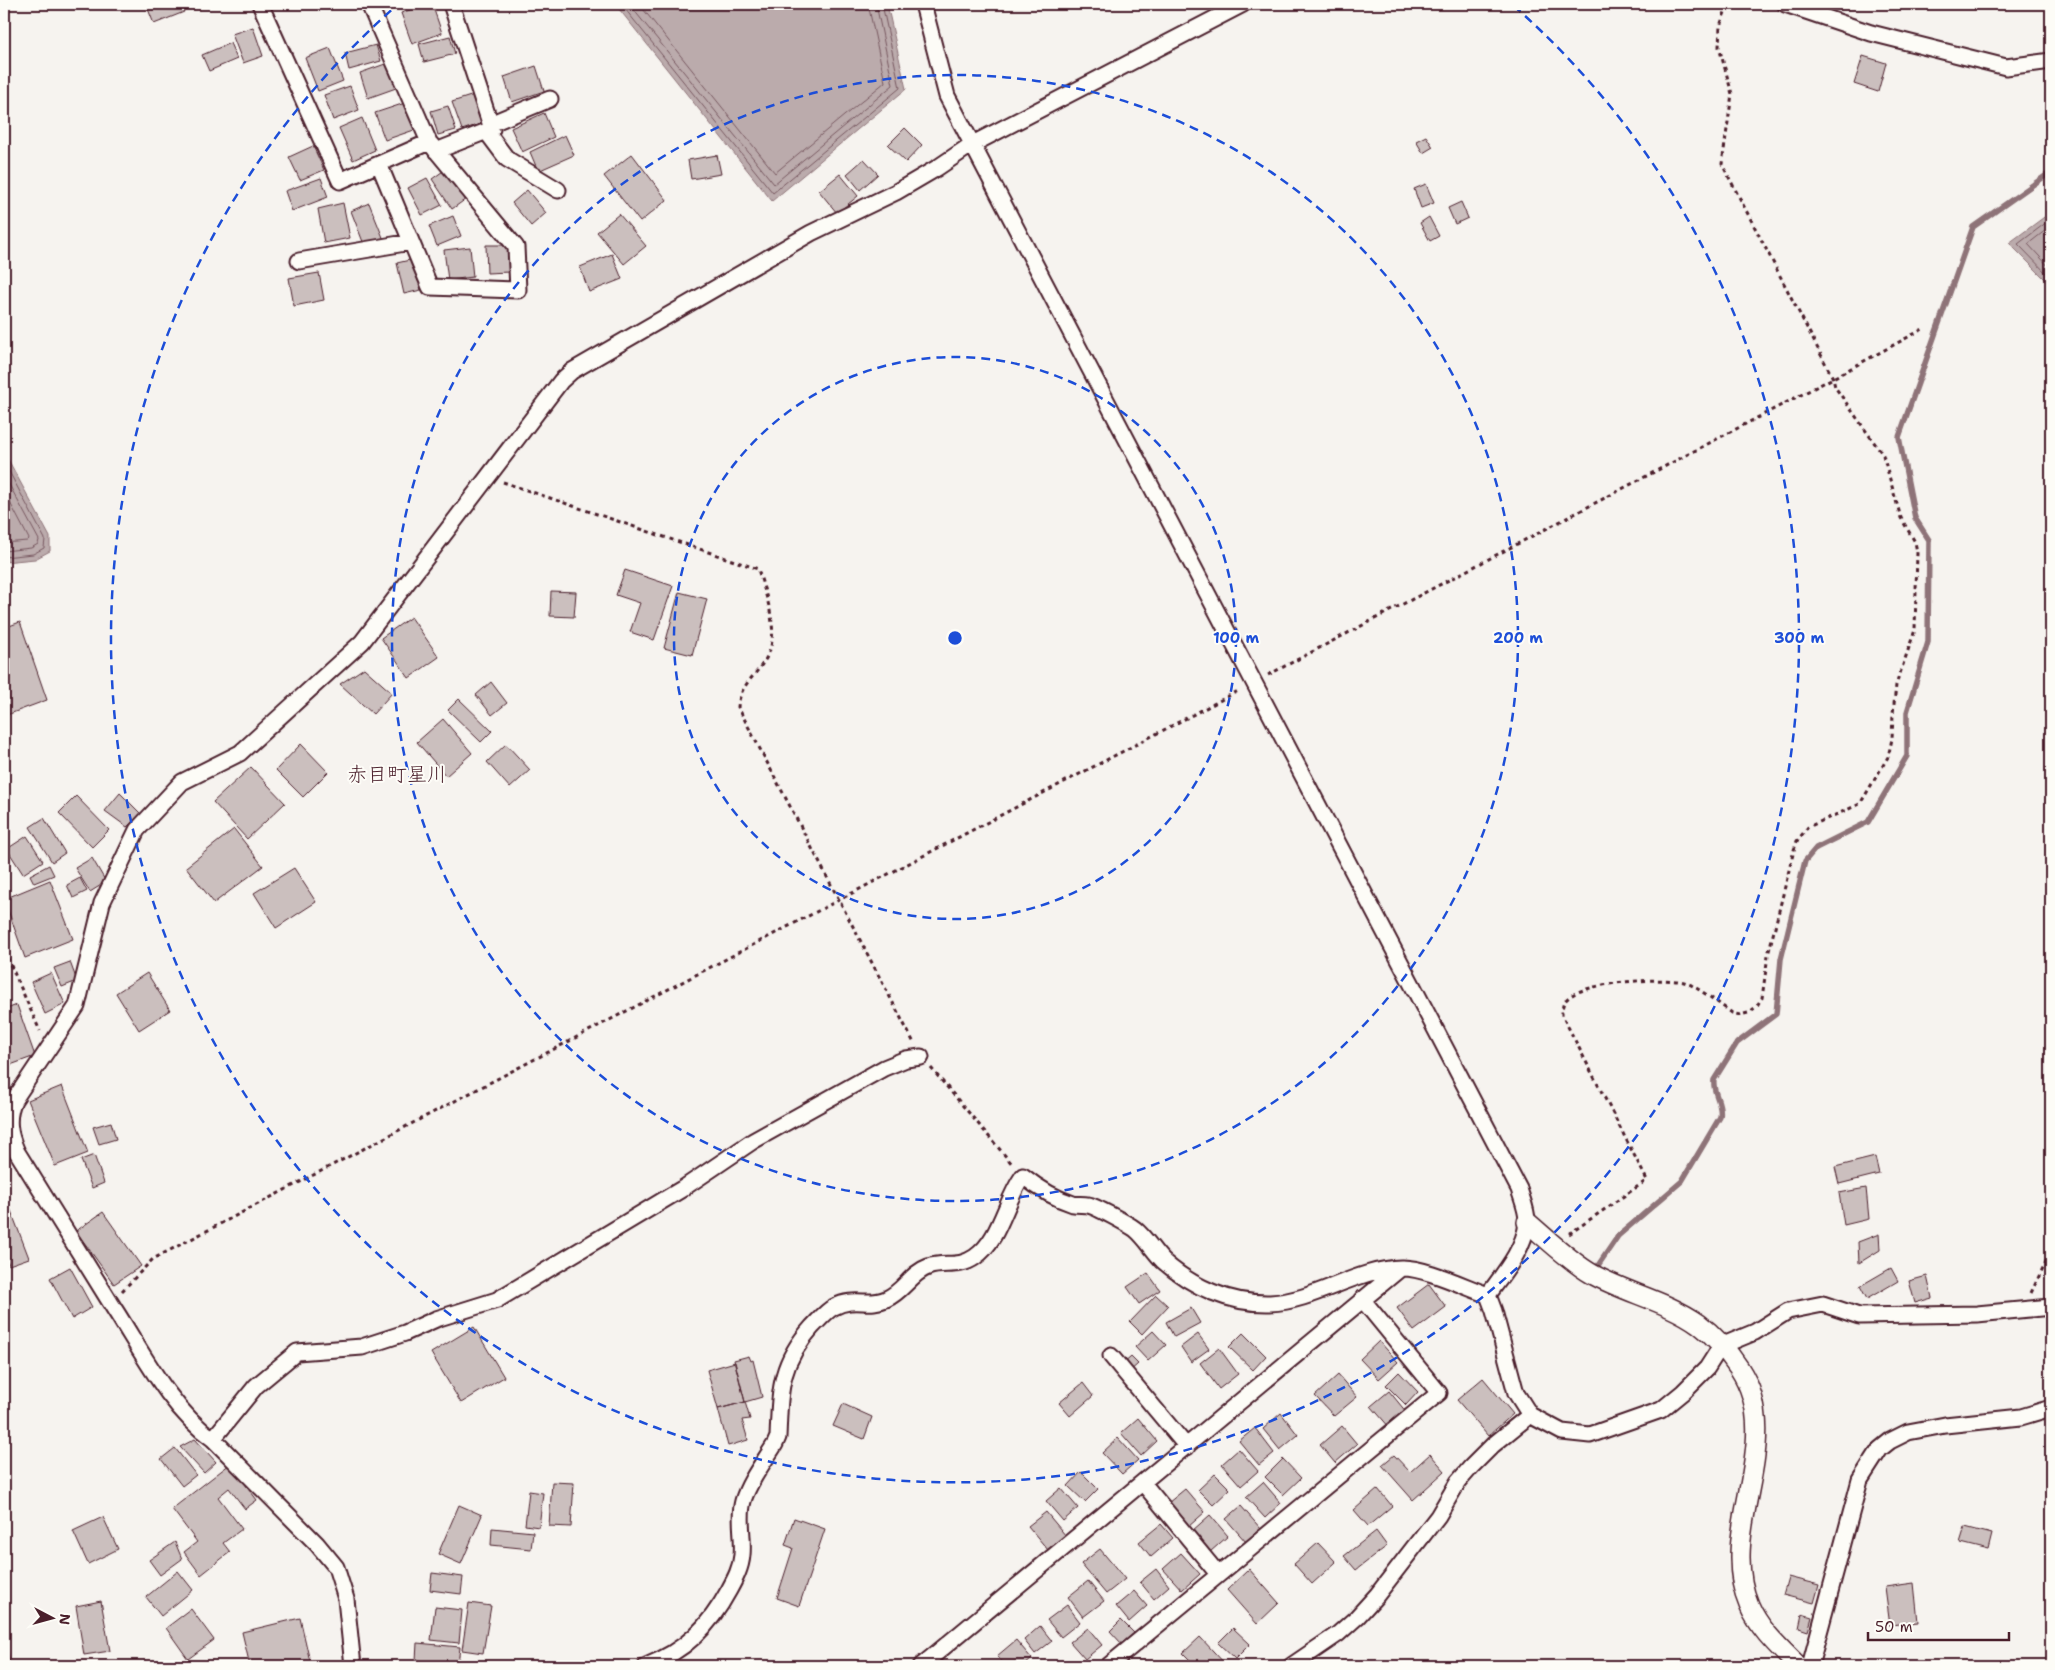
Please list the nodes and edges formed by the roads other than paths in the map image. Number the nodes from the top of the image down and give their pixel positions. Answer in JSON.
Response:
{"nodes":[{"id":1,"x":260,"y":4,"type":"edge"},
{"id":2,"x":451,"y":4,"type":"edge"},
{"id":3,"x":924,"y":4,"type":"edge"},
{"id":4,"x":1243,"y":4,"type":"edge"},
{"id":5,"x":1785,"y":4,"type":"edge"},
{"id":6,"x":374,"y":5,"type":"edge"},
{"id":7,"x":2051,"y":62,"type":"edge"},
{"id":8,"x":550,"y":99,"type":"dead end"},
{"id":9,"x":488,"y":127,"type":"junction"},
{"id":10,"x":971,"y":145,"type":"junction"},
{"id":11,"x":433,"y":146,"type":"junction"},
{"id":12,"x":380,"y":164,"type":"junction"},
{"id":13,"x":558,"y":190,"type":"dead end"},
{"id":14,"x":411,"y":242,"type":"junction"},
{"id":15,"x":299,"y":261,"type":"dead end"},
{"id":16,"x":921,"y":1057,"type":"road end"},
{"id":17,"x":1527,"y":1222,"type":"junction"},
{"id":18,"x":1402,"y":1268,"type":"junction"},
{"id":19,"x":1488,"y":1295,"type":"junction"},
{"id":20,"x":1362,"y":1300,"type":"junction"},
{"id":21,"x":2051,"y":1307,"type":"edge"},
{"id":22,"x":1721,"y":1346,"type":"junction"},
{"id":23,"x":1111,"y":1356,"type":"dead end"},
{"id":24,"x":2051,"y":1408,"type":"edge"},
{"id":25,"x":1530,"y":1415,"type":"junction"},
{"id":26,"x":214,"y":1439,"type":"junction"},
{"id":27,"x":1187,"y":1447,"type":"junction"},
{"id":28,"x":1143,"y":1483,"type":"junction"},
{"id":29,"x":1218,"y":1574,"type":"junction"},
{"id":30,"x":353,"y":1666,"type":"edge"},
{"id":31,"x":646,"y":1666,"type":"edge"},
{"id":32,"x":921,"y":1666,"type":"edge"},
{"id":33,"x":1108,"y":1666,"type":"edge"},
{"id":34,"x":1291,"y":1666,"type":"edge"},
{"id":35,"x":1798,"y":1666,"type":"edge"},
{"id":36,"x":1810,"y":1666,"type":"edge"}],
"edges":[{"from":1,"to":12,"type":"street"},
{"from":2,"to":9,"type":"street"},
{"from":3,"to":10,"type":"street"},
{"from":4,"to":10,"type":"street"},
{"from":5,"to":7,"type":"street"},
{"from":6,"to":11,"type":"street"},
{"from":8,"to":9,"type":"street"},
{"from":9,"to":11,"type":"street"},
{"from":9,"to":13,"type":"street"},
{"from":10,"to":17,"type":"street"},
{"from":10,"to":26,"type":"street"},
{"from":11,"to":12,"type":"street"},
{"from":11,"to":14,"type":"street"},
{"from":12,"to":14,"type":"street"},
{"from":14,"to":15,"type":"street"},
{"from":16,"to":26,"type":"street"},
{"from":17,"to":19,"type":"street"},
{"from":17,"to":22,"type":"street"},
{"from":18,"to":19,"type":"street"},
{"from":18,"to":20,"type":"street"},
{"from":18,"to":31,"type":"street"},
{"from":19,"to":25,"type":"street"},
{"from":20,"to":27,"type":"street"},
{"from":20,"to":29,"type":"street"},
{"from":21,"to":22,"type":"street"},
{"from":22,"to":25,"type":"street"},
{"from":22,"to":35,"type":"street"},
{"from":23,"to":27,"type":"street"},
{"from":24,"to":36,"type":"street"},
{"from":25,"to":34,"type":"street"},
{"from":26,"to":30,"type":"street"},
{"from":27,"to":28,"type":"street"},
{"from":28,"to":29,"type":"street"},
{"from":28,"to":32,"type":"street"},
{"from":29,"to":33,"type":"street"}]}
